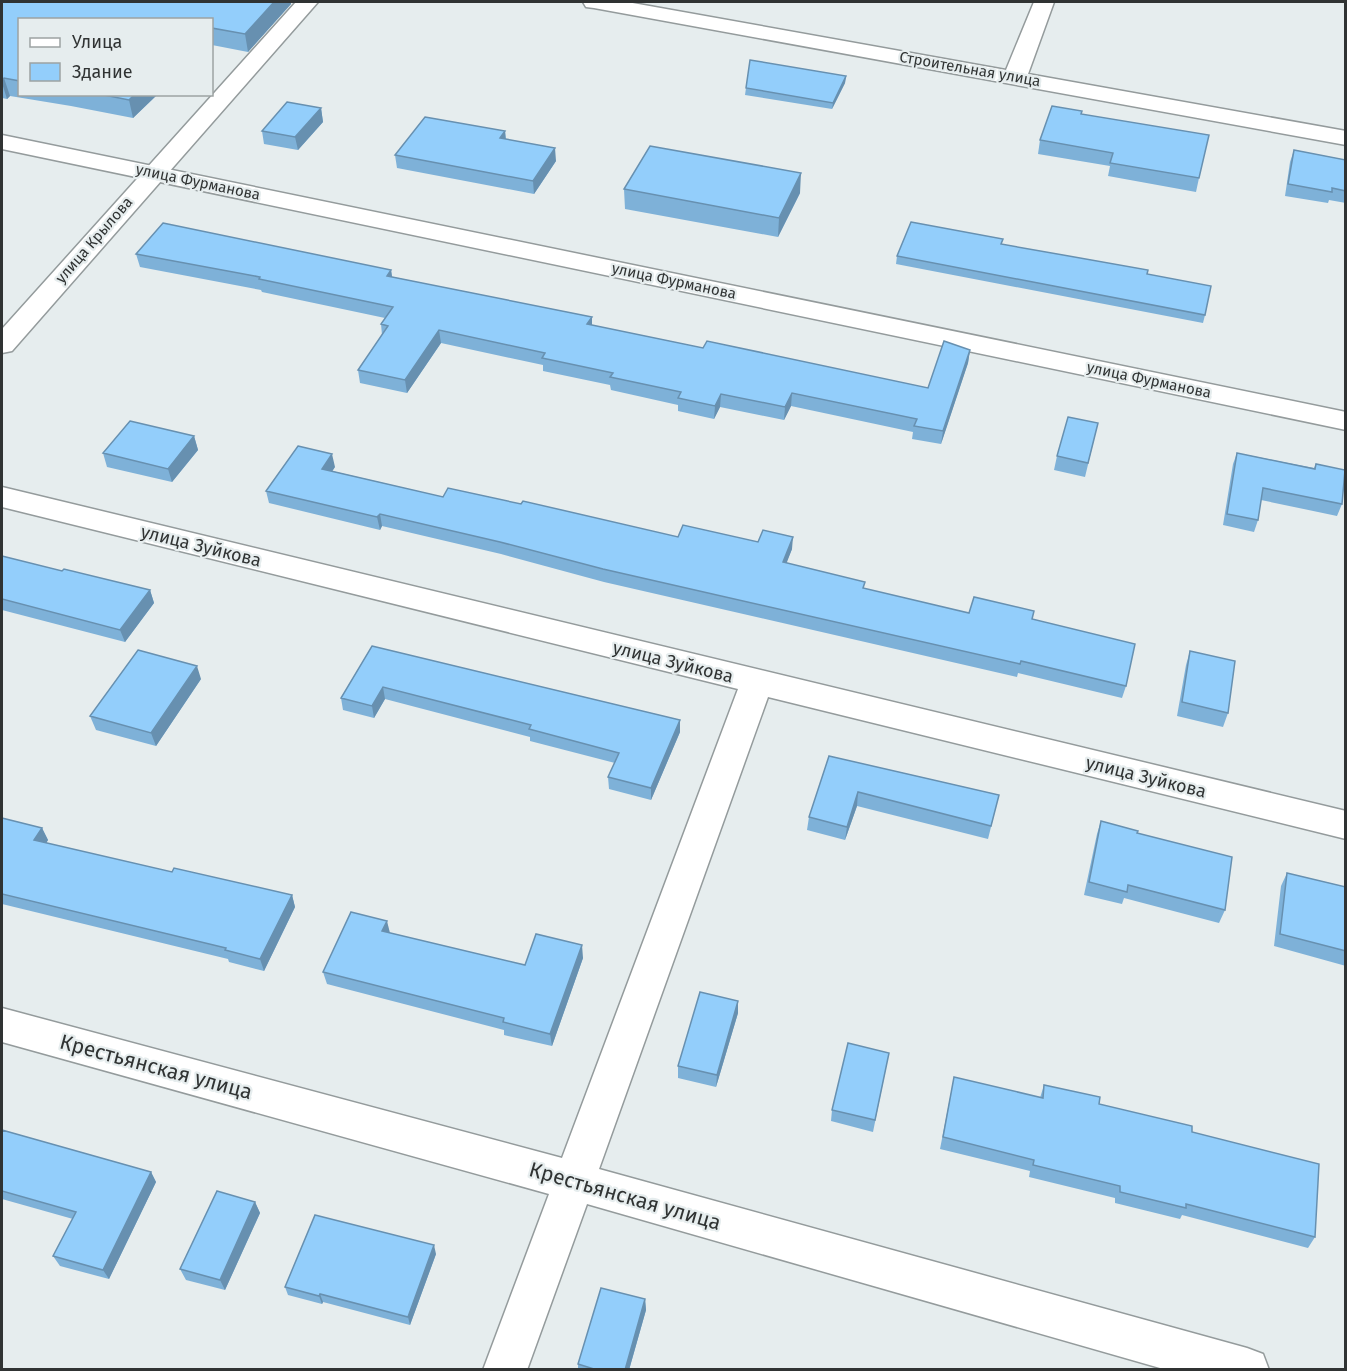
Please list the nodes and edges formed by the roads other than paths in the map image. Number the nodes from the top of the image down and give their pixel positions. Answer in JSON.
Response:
{"nodes":[{"id":1,"x":307,"y":2,"type":"edge"},
{"id":2,"x":594,"y":2,"type":"edge"},
{"id":3,"x":1044,"y":2,"type":"edge"},
{"id":4,"x":1015,"y":77,"type":"junction"},
{"id":5,"x":1346,"y":138,"type":"edge"},
{"id":6,"x":2,"y":142,"type":"edge"},
{"id":7,"x":153,"y":172,"type":"junction"},
{"id":8,"x":2,"y":345,"type":"edge"},
{"id":9,"x":1346,"y":421,"type":"edge"},
{"id":10,"x":2,"y":497,"type":"edge"},
{"id":11,"x":757,"y":682,"type":"junction"},
{"id":12,"x":1346,"y":825,"type":"edge"},
{"id":13,"x":2,"y":1025,"type":"edge"},
{"id":14,"x":573,"y":1181,"type":"junction"},
{"id":15,"x":505,"y":1370,"type":"edge"},
{"id":16,"x":1247,"y":1370,"type":"edge"}],
"edges":[{"from":1,"to":7,"type":"street","name":"улица Крылова"},
{"from":2,"to":4,"type":"street","name":"Строительная улица"},
{"from":3,"to":4,"type":"street"},
{"from":4,"to":5,"type":"street","name":"Строительная улица"},
{"from":6,"to":7,"type":"street","name":"улица Фурманова"},
{"from":7,"to":8,"type":"street","name":"улица Крылова"},
{"from":7,"to":9,"type":"street","name":"улица Фурманова"},
{"from":10,"to":11,"type":"street","name":"улица Зуйкова"},
{"from":11,"to":12,"type":"street","name":"улица Зуйкова"},
{"from":11,"to":14,"type":"street"},
{"from":13,"to":14,"type":"street","name":"Крестьянская улица"},
{"from":14,"to":15,"type":"street"},
{"from":14,"to":16,"type":"street","name":"Крестьянская улица"}]}
